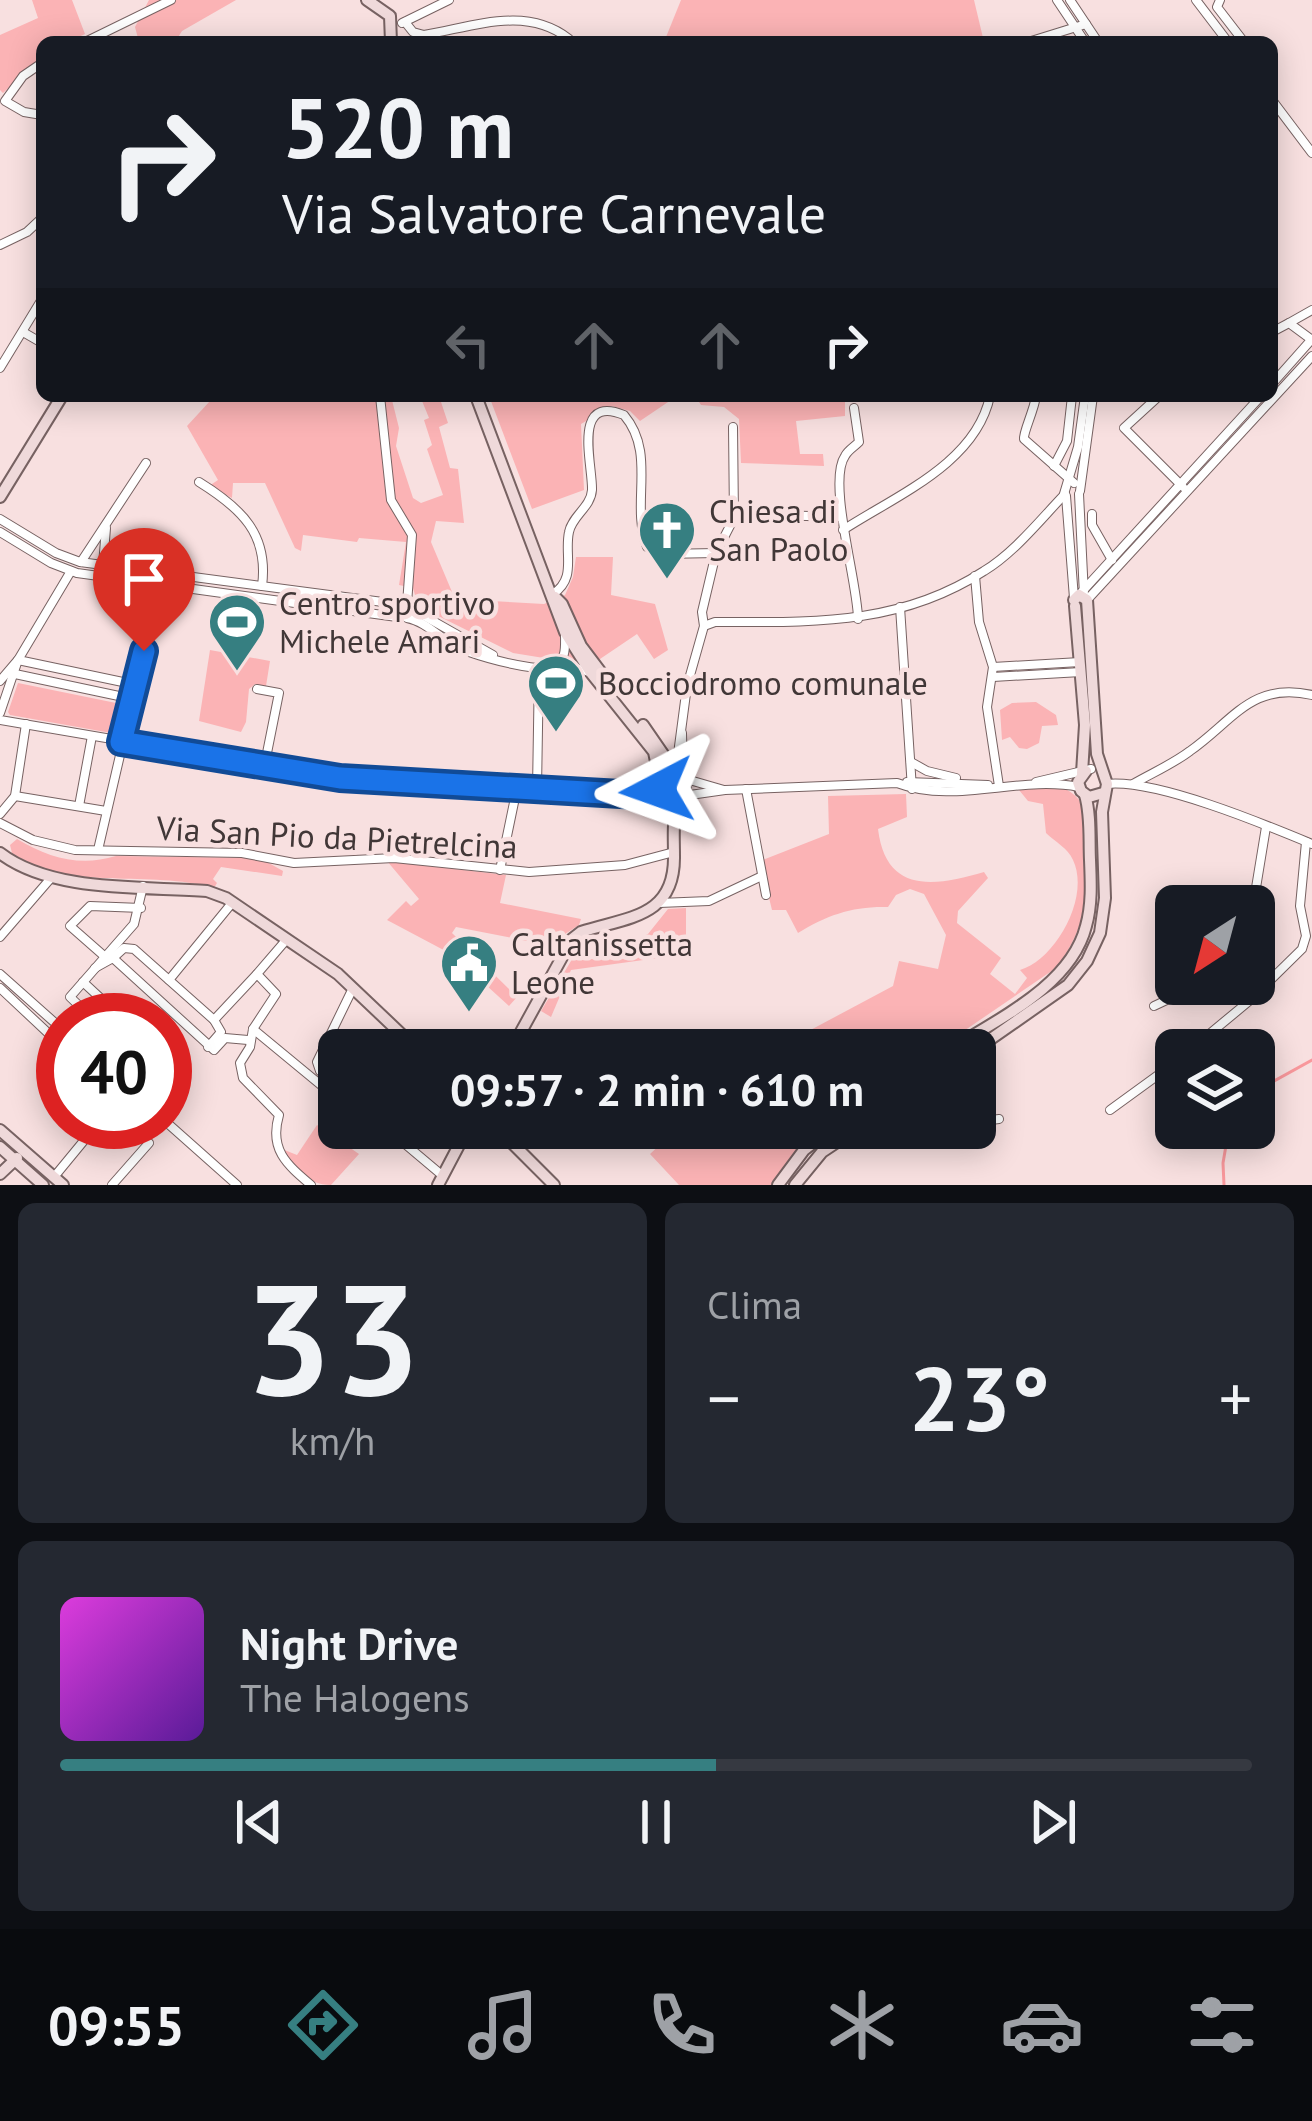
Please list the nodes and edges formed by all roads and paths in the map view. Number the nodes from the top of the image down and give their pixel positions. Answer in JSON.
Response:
{"nodes":[{"id":1,"x":171,"y":0,"type":"edge"},
{"id":2,"x":367,"y":0,"type":"edge"},
{"id":3,"x":449,"y":0,"type":"edge"},
{"id":4,"x":1057,"y":0,"type":"edge"},
{"id":5,"x":1070,"y":0,"type":"edge"},
{"id":6,"x":1196,"y":0,"type":"edge"},
{"id":7,"x":1220,"y":0,"type":"edge"},
{"id":8,"x":399,"y":24,"type":"junction"},
{"id":9,"x":1080,"y":26,"type":"junction"},
{"id":10,"x":97,"y":36,"type":"edge"},
{"id":11,"x":394,"y":36,"type":"edge"},
{"id":12,"x":564,"y":36,"type":"edge"},
{"id":13,"x":1048,"y":36,"type":"edge"},
{"id":14,"x":1087,"y":36,"type":"edge"},
{"id":15,"x":1223,"y":36,"type":"edge"},
{"id":16,"x":1239,"y":36,"type":"edge"},
{"id":17,"x":36,"y":67,"type":"edge"},
{"id":18,"x":1278,"y":108,"type":"edge"},
{"id":19,"x":36,"y":115,"type":"edge"},
{"id":20,"x":1312,"y":153,"type":"edge"},
{"id":21,"x":36,"y":222,"type":"edge"},
{"id":22,"x":0,"y":245,"type":"edge"},
{"id":23,"x":36,"y":309,"type":"edge"},
{"id":24,"x":1312,"y":310,"type":"edge"},
{"id":25,"x":1289,"y":323,"type":"junction"},
{"id":26,"x":1278,"y":329,"type":"edge"},
{"id":27,"x":22,"y":331,"type":"junction"},
{"id":28,"x":36,"y":339,"type":"edge"},
{"id":29,"x":1312,"y":340,"type":"edge"},
{"id":30,"x":1312,"y":356,"type":"edge"},
{"id":31,"x":0,"y":368,"type":"edge"},
{"id":32,"x":1278,"y":377,"type":"edge"},
{"id":33,"x":1278,"y":390,"type":"edge"},
{"id":34,"x":58,"y":402,"type":"edge"},
{"id":35,"x":381,"y":402,"type":"edge"},
{"id":36,"x":478,"y":402,"type":"edge"},
{"id":37,"x":989,"y":402,"type":"edge"},
{"id":38,"x":1035,"y":402,"type":"edge"},
{"id":39,"x":1071,"y":402,"type":"edge"},
{"id":40,"x":1088,"y":402,"type":"edge"},
{"id":41,"x":1088,"y":402,"type":"edge"},
{"id":42,"x":1152,"y":402,"type":"edge"},
{"id":43,"x":1256,"y":402,"type":"edge"},
{"id":44,"x":1266,"y":402,"type":"edge"},
{"id":45,"x":854,"y":408,"type":"dead end"},
{"id":46,"x":733,"y":428,"type":"dead end"},
{"id":47,"x":1210,"y":459,"type":"junction"},
{"id":48,"x":146,"y":463,"type":"dead end"},
{"id":49,"x":1056,"y":468,"type":"junction"},
{"id":50,"x":199,"y":482,"type":"dead end"},
{"id":51,"x":1184,"y":488,"type":"junction"},
{"id":52,"x":1070,"y":489,"type":"junction"},
{"id":53,"x":0,"y":497,"type":"edge"},
{"id":54,"x":1092,"y":514,"type":"dead end"},
{"id":55,"x":842,"y":517,"type":"junction"},
{"id":56,"x":734,"y":518,"type":"junction"},
{"id":57,"x":0,"y":519,"type":"edge"},
{"id":58,"x":106,"y":526,"type":"junction"},
{"id":59,"x":843,"y":530,"type":"junction"},
{"id":60,"x":0,"y":532,"type":"edge"},
{"id":61,"x":1127,"y":550,"type":"junction"},
{"id":62,"x":716,"y":553,"type":"junction"},
{"id":63,"x":1112,"y":560,"type":"junction"},
{"id":64,"x":81,"y":562,"type":"junction"},
{"id":65,"x":103,"y":565,"type":"junction"},
{"id":66,"x":1103,"y":570,"type":"junction"},
{"id":67,"x":71,"y":571,"type":"junction"},
{"id":68,"x":1082,"y":573,"type":"junction"},
{"id":69,"x":975,"y":576,"type":"junction"},
{"id":70,"x":161,"y":578,"type":"junction"},
{"id":71,"x":262,"y":586,"type":"junction"},
{"id":72,"x":554,"y":596,"type":"junction"},
{"id":73,"x":1081,"y":599,"type":"junction"},
{"id":74,"x":900,"y":608,"type":"junction"},
{"id":75,"x":404,"y":610,"type":"junction"},
{"id":76,"x":858,"y":619,"type":"junction"},
{"id":77,"x":704,"y":626,"type":"junction"},
{"id":78,"x":574,"y":658,"type":"junction"},
{"id":79,"x":18,"y":660,"type":"junction"},
{"id":80,"x":1081,"y":667,"type":"junction"},
{"id":81,"x":545,"y":668,"type":"junction"},
{"id":82,"x":993,"y":672,"type":"junction"},
{"id":83,"x":15,"y":674,"type":"junction"},
{"id":84,"x":0,"y":681,"type":"edge"},
{"id":85,"x":136,"y":685,"type":"junction"},
{"id":86,"x":257,"y":689,"type":"dead end"},
{"id":87,"x":1312,"y":695,"type":"edge"},
{"id":88,"x":134,"y":699,"type":"junction"},
{"id":89,"x":0,"y":715,"type":"edge"},
{"id":90,"x":26,"y":724,"type":"junction"},
{"id":91,"x":92,"y":736,"type":"junction"},
{"id":92,"x":121,"y":742,"type":"junction"},
{"id":93,"x":911,"y":761,"type":"junction"},
{"id":94,"x":264,"y":768,"type":"junction"},
{"id":95,"x":1089,"y":771,"type":"junction"},
{"id":96,"x":680,"y":773,"type":"junction"},
{"id":97,"x":658,"y":780,"type":"junction"},
{"id":98,"x":976,"y":782,"type":"junction"},
{"id":99,"x":1028,"y":784,"type":"junction"},
{"id":100,"x":912,"y":785,"type":"junction"},
{"id":101,"x":1131,"y":785,"type":"junction"},
{"id":102,"x":997,"y":786,"type":"junction"},
{"id":103,"x":517,"y":788,"type":"junction"},
{"id":104,"x":1105,"y":788,"type":"junction"},
{"id":105,"x":537,"y":789,"type":"junction"},
{"id":106,"x":746,"y":789,"type":"junction"},
{"id":107,"x":725,"y":790,"type":"junction"},
{"id":108,"x":1082,"y":791,"type":"junction"},
{"id":109,"x":638,"y":795,"type":"junction"},
{"id":110,"x":16,"y":796,"type":"junction"},
{"id":111,"x":672,"y":798,"type":"junction"},
{"id":112,"x":79,"y":806,"type":"junction"},
{"id":113,"x":106,"y":811,"type":"junction"},
{"id":114,"x":0,"y":819,"type":"edge"},
{"id":115,"x":1266,"y":827,"type":"junction"},
{"id":116,"x":15,"y":833,"type":"junction"},
{"id":117,"x":1309,"y":843,"type":"edge"},
{"id":118,"x":98,"y":850,"type":"junction"},
{"id":119,"x":674,"y":852,"type":"junction"},
{"id":120,"x":3,"y":855,"type":"edge"},
{"id":121,"x":500,"y":870,"type":"junction"},
{"id":122,"x":762,"y":876,"type":"junction"},
{"id":123,"x":51,"y":878,"type":"junction"},
{"id":124,"x":1256,"y":885,"type":"edge"},
{"id":125,"x":143,"y":886,"type":"junction"},
{"id":126,"x":766,"y":896,"type":"dead end"},
{"id":127,"x":233,"y":902,"type":"junction"},
{"id":128,"x":658,"y":903,"type":"junction"},
{"id":129,"x":141,"y":908,"type":"junction"},
{"id":130,"x":0,"y":937,"type":"edge"},
{"id":131,"x":288,"y":938,"type":"junction"},
{"id":132,"x":108,"y":957,"type":"junction"},
{"id":133,"x":0,"y":974,"type":"edge"},
{"id":134,"x":257,"y":974,"type":"junction"},
{"id":135,"x":169,"y":980,"type":"junction"},
{"id":136,"x":83,"y":982,"type":"junction"},
{"id":137,"x":0,"y":988,"type":"edge"},
{"id":138,"x":353,"y":988,"type":"junction"},
{"id":139,"x":73,"y":993,"type":"edge"},
{"id":140,"x":95,"y":993,"type":"edge"},
{"id":141,"x":36,"y":1006,"type":"edge"},
{"id":142,"x":214,"y":1020,"type":"junction"},
{"id":143,"x":36,"y":1022,"type":"edge"},
{"id":144,"x":254,"y":1029,"type":"junction"},
{"id":145,"x":333,"y":1029,"type":"edge"},
{"id":146,"x":396,"y":1029,"type":"edge"},
{"id":147,"x":523,"y":1029,"type":"edge"},
{"id":148,"x":981,"y":1029,"type":"edge"},
{"id":149,"x":1215,"y":1029,"type":"edge"},
{"id":150,"x":996,"y":1035,"type":"edge"},
{"id":151,"x":248,"y":1040,"type":"junction"},
{"id":152,"x":208,"y":1047,"type":"junction"},
{"id":153,"x":1155,"y":1077,"type":"edge"},
{"id":154,"x":318,"y":1082,"type":"edge"},
{"id":155,"x":1110,"y":1110,"type":"dead end"},
{"id":156,"x":996,"y":1120,"type":"edge"},
{"id":157,"x":999,"y":1120,"type":"dead end"},
{"id":158,"x":0,"y":1130,"type":"edge"},
{"id":159,"x":192,"y":1147,"type":"edge"},
{"id":160,"x":78,"y":1149,"type":"edge"},
{"id":161,"x":144,"y":1149,"type":"edge"},
{"id":162,"x":408,"y":1149,"type":"edge"},
{"id":163,"x":457,"y":1149,"type":"edge"},
{"id":164,"x":518,"y":1149,"type":"edge"},
{"id":165,"x":805,"y":1149,"type":"edge"},
{"id":166,"x":827,"y":1149,"type":"edge"},
{"id":167,"x":11,"y":1150,"type":"edge"},
{"id":168,"x":0,"y":1174,"type":"edge"},
{"id":169,"x":226,"y":1180,"type":"edge"},
{"id":170,"x":440,"y":1180,"type":"edge"},
{"id":171,"x":53,"y":1182,"type":"edge"},
{"id":172,"x":112,"y":1185,"type":"edge"},
{"id":173,"x":237,"y":1185,"type":"edge"},
{"id":174,"x":311,"y":1185,"type":"edge"},
{"id":175,"x":554,"y":1185,"type":"edge"},
{"id":176,"x":778,"y":1185,"type":"edge"},
{"id":177,"x":795,"y":1185,"type":"edge"}],
"edges":[{"from":1,"to":10,"type":"street"},
{"from":2,"to":8,"type":"street"},
{"from":3,"to":8,"type":"street"},
{"from":4,"to":9,"type":"street"},
{"from":5,"to":9,"type":"street"},
{"from":6,"to":15,"type":"street"},
{"from":7,"to":16,"type":"street"},
{"from":8,"to":11,"type":"street"},
{"from":8,"to":12,"type":"street"},
{"from":9,"to":13,"type":"street"},
{"from":9,"to":14,"type":"street"},
{"from":17,"to":19,"type":"street"},
{"from":18,"to":20,"type":"street"},
{"from":21,"to":22,"type":"street"},
{"from":23,"to":27,"type":"street"},
{"from":24,"to":25,"type":"street"},
{"from":25,"to":26,"type":"street"},
{"from":25,"to":29,"type":"street"},
{"from":27,"to":28,"type":"street"},
{"from":27,"to":31,"type":"street"},
{"from":29,"to":32,"type":"street"},
{"from":30,"to":33,"type":"street"},
{"from":34,"to":53,"type":"street"},
{"from":35,"to":75,"type":"street"},
{"from":36,"to":72,"type":"street"},
{"from":37,"to":59,"type":"street"},
{"from":38,"to":49,"type":"street"},
{"from":39,"to":49,"type":"street"},
{"from":40,"to":52,"type":"street"},
{"from":41,"to":52,"type":"street"},
{"from":42,"to":51,"type":"street"},
{"from":43,"to":47,"type":"street"},
{"from":44,"to":47,"type":"street"},
{"from":45,"to":55,"type":"street"},
{"from":46,"to":56,"type":"street"},
{"from":47,"to":51,"type":"street"},
{"from":48,"to":58,"type":"street"},
{"from":49,"to":52,"type":"street"},
{"from":50,"to":71,"type":"street"},
{"from":51,"to":61,"type":"street"},
{"from":52,"to":68,"type":"street"},
{"from":52,"to":69,"type":"street"},
{"from":52,"to":73,"type":"street"},
{"from":54,"to":63,"type":"street"},
{"from":55,"to":56,"type":"street"},
{"from":55,"to":59,"type":"street"},
{"from":56,"to":62,"type":"street"},
{"from":57,"to":64,"type":"street"},
{"from":58,"to":64,"type":"street"},
{"from":58,"to":65,"type":"street"},
{"from":59,"to":76,"type":"street"},
{"from":60,"to":67,"type":"street"},
{"from":61,"to":63,"type":"street"},
{"from":61,"to":73,"type":"street"},
{"from":62,"to":72,"type":"street"},
{"from":62,"to":77,"type":"street"},
{"from":63,"to":66,"type":"street"},
{"from":64,"to":65,"type":"street"},
{"from":65,"to":70,"type":"street"},
{"from":66,"to":68,"type":"street"},
{"from":66,"to":73,"type":"street"},
{"from":67,"to":70,"type":"street"},
{"from":67,"to":79,"type":"street"},
{"from":68,"to":73,"type":"street"},
{"from":69,"to":74,"type":"street"},
{"from":69,"to":82,"type":"street"},
{"from":70,"to":71,"type":"street"},
{"from":70,"to":75,"type":"street"},
{"from":70,"to":85,"type":"street"},
{"from":71,"to":75,"type":"street"},
{"from":72,"to":78,"type":"street"},
{"from":72,"to":78,"type":"street"},
{"from":73,"to":80,"type":"street"},
{"from":73,"to":95,"type":"street"},
{"from":74,"to":76,"type":"street"},
{"from":74,"to":93,"type":"street"},
{"from":75,"to":81,"type":"street"},
{"from":76,"to":77,"type":"street"},
{"from":77,"to":96,"type":"street"},
{"from":78,"to":81,"type":"street"},
{"from":78,"to":96,"type":"street"},
{"from":78,"to":97,"type":"street"},
{"from":79,"to":83,"type":"street"},
{"from":79,"to":84,"type":"street"},
{"from":79,"to":85,"type":"street"},
{"from":80,"to":82,"type":"street"},
{"from":80,"to":95,"type":"street"},
{"from":81,"to":105,"type":"street"},
{"from":82,"to":102,"type":"street"},
{"from":83,"to":88,"type":"street"},
{"from":83,"to":89,"type":"street"},
{"from":85,"to":88,"type":"street"},
{"from":86,"to":94,"type":"street"},
{"from":87,"to":101,"type":"street"},
{"from":88,"to":92,"type":"street"},
{"from":89,"to":90,"type":"street"},
{"from":90,"to":91,"type":"street"},
{"from":90,"to":110,"type":"street"},
{"from":91,"to":92,"type":"street"},
{"from":91,"to":112,"type":"street"},
{"from":92,"to":94,"type":"street"},
{"from":92,"to":113,"type":"street"},
{"from":93,"to":98,"type":"street"},
{"from":93,"to":100,"type":"street"},
{"from":94,"to":103,"type":"street"},
{"from":95,"to":99,"type":"street"},
{"from":95,"to":104,"type":"street"},
{"from":95,"to":108,"type":"street"},
{"from":96,"to":97,"type":"street"},
{"from":96,"to":107,"type":"street"},
{"from":96,"to":111,"type":"street"},
{"from":97,"to":109,"type":"street"},
{"from":97,"to":111,"type":"street"},
{"from":98,"to":100,"type":"street"},
{"from":98,"to":102,"type":"street"},
{"from":99,"to":102,"type":"street"},
{"from":99,"to":108,"type":"street"},
{"from":100,"to":102,"type":"street"},
{"from":100,"to":106,"type":"street"},
{"from":101,"to":104,"type":"street"},
{"from":101,"to":115,"type":"street"},
{"from":103,"to":105,"type":"street"},
{"from":103,"to":121,"type":"street"},
{"from":104,"to":108,"type":"street"},
{"from":104,"to":150,"type":"street"},
{"from":105,"to":109,"type":"street"},
{"from":106,"to":107,"type":"street"},
{"from":106,"to":122,"type":"street"},
{"from":107,"to":111,"type":"street"},
{"from":108,"to":148,"type":"street"},
{"from":109,"to":111,"type":"street"},
{"from":110,"to":112,"type":"street"},
{"from":110,"to":114,"type":"street"},
{"from":111,"to":119,"type":"street"},
{"from":112,"to":113,"type":"street"},
{"from":113,"to":118,"type":"street"},
{"from":114,"to":116,"type":"street","name":"Via San Pio da Pietrelcina"},
{"from":115,"to":117,"type":"street"},
{"from":115,"to":124,"type":"street"},
{"from":116,"to":118,"type":"street","name":"Via San Pio da Pietrelcina"},
{"from":116,"to":120,"type":"street"},
{"from":117,"to":149,"type":"street"},
{"from":118,"to":121,"type":"street","name":"Via San Pio da Pietrelcina"},
{"from":119,"to":121,"type":"street","name":"Via San Pio da Pietrelcina"},
{"from":119,"to":128,"type":"street"},
{"from":120,"to":123,"type":"street"},
{"from":122,"to":126,"type":"street"},
{"from":122,"to":128,"type":"street"},
{"from":123,"to":125,"type":"street"},
{"from":123,"to":130,"type":"street"},
{"from":125,"to":127,"type":"street"},
{"from":125,"to":129,"type":"street"},
{"from":127,"to":131,"type":"street"},
{"from":127,"to":135,"type":"street"},
{"from":128,"to":147,"type":"street"},
{"from":129,"to":132,"type":"street"},
{"from":129,"to":132,"type":"street"},
{"from":131,"to":134,"type":"street"},
{"from":131,"to":138,"type":"street"},
{"from":132,"to":135,"type":"street"},
{"from":132,"to":136,"type":"street"},
{"from":132,"to":152,"type":"street"},
{"from":133,"to":141,"type":"street"},
{"from":134,"to":142,"type":"street"},
{"from":134,"to":144,"type":"street"},
{"from":135,"to":142,"type":"street"},
{"from":136,"to":139,"type":"street"},
{"from":136,"to":140,"type":"street"},
{"from":137,"to":143,"type":"street"},
{"from":138,"to":145,"type":"street"},
{"from":138,"to":146,"type":"street"},
{"from":142,"to":152,"type":"street"},
{"from":144,"to":151,"type":"street"},
{"from":144,"to":154,"type":"street"},
{"from":151,"to":152,"type":"street"},
{"from":151,"to":174,"type":"street"},
{"from":153,"to":155,"type":"street"},
{"from":156,"to":157,"type":"street"},
{"from":158,"to":167,"type":"street"},
{"from":159,"to":169,"type":"street"},
{"from":160,"to":171,"type":"street"},
{"from":161,"to":172,"type":"street"},
{"from":162,"to":170,"type":"street"},
{"from":163,"to":170,"type":"street"},
{"from":164,"to":175,"type":"street"},
{"from":165,"to":176,"type":"street"},
{"from":166,"to":177,"type":"street"},
{"from":167,"to":168,"type":"street"},
{"from":167,"to":171,"type":"street"},
{"from":169,"to":173,"type":"street"}]}
